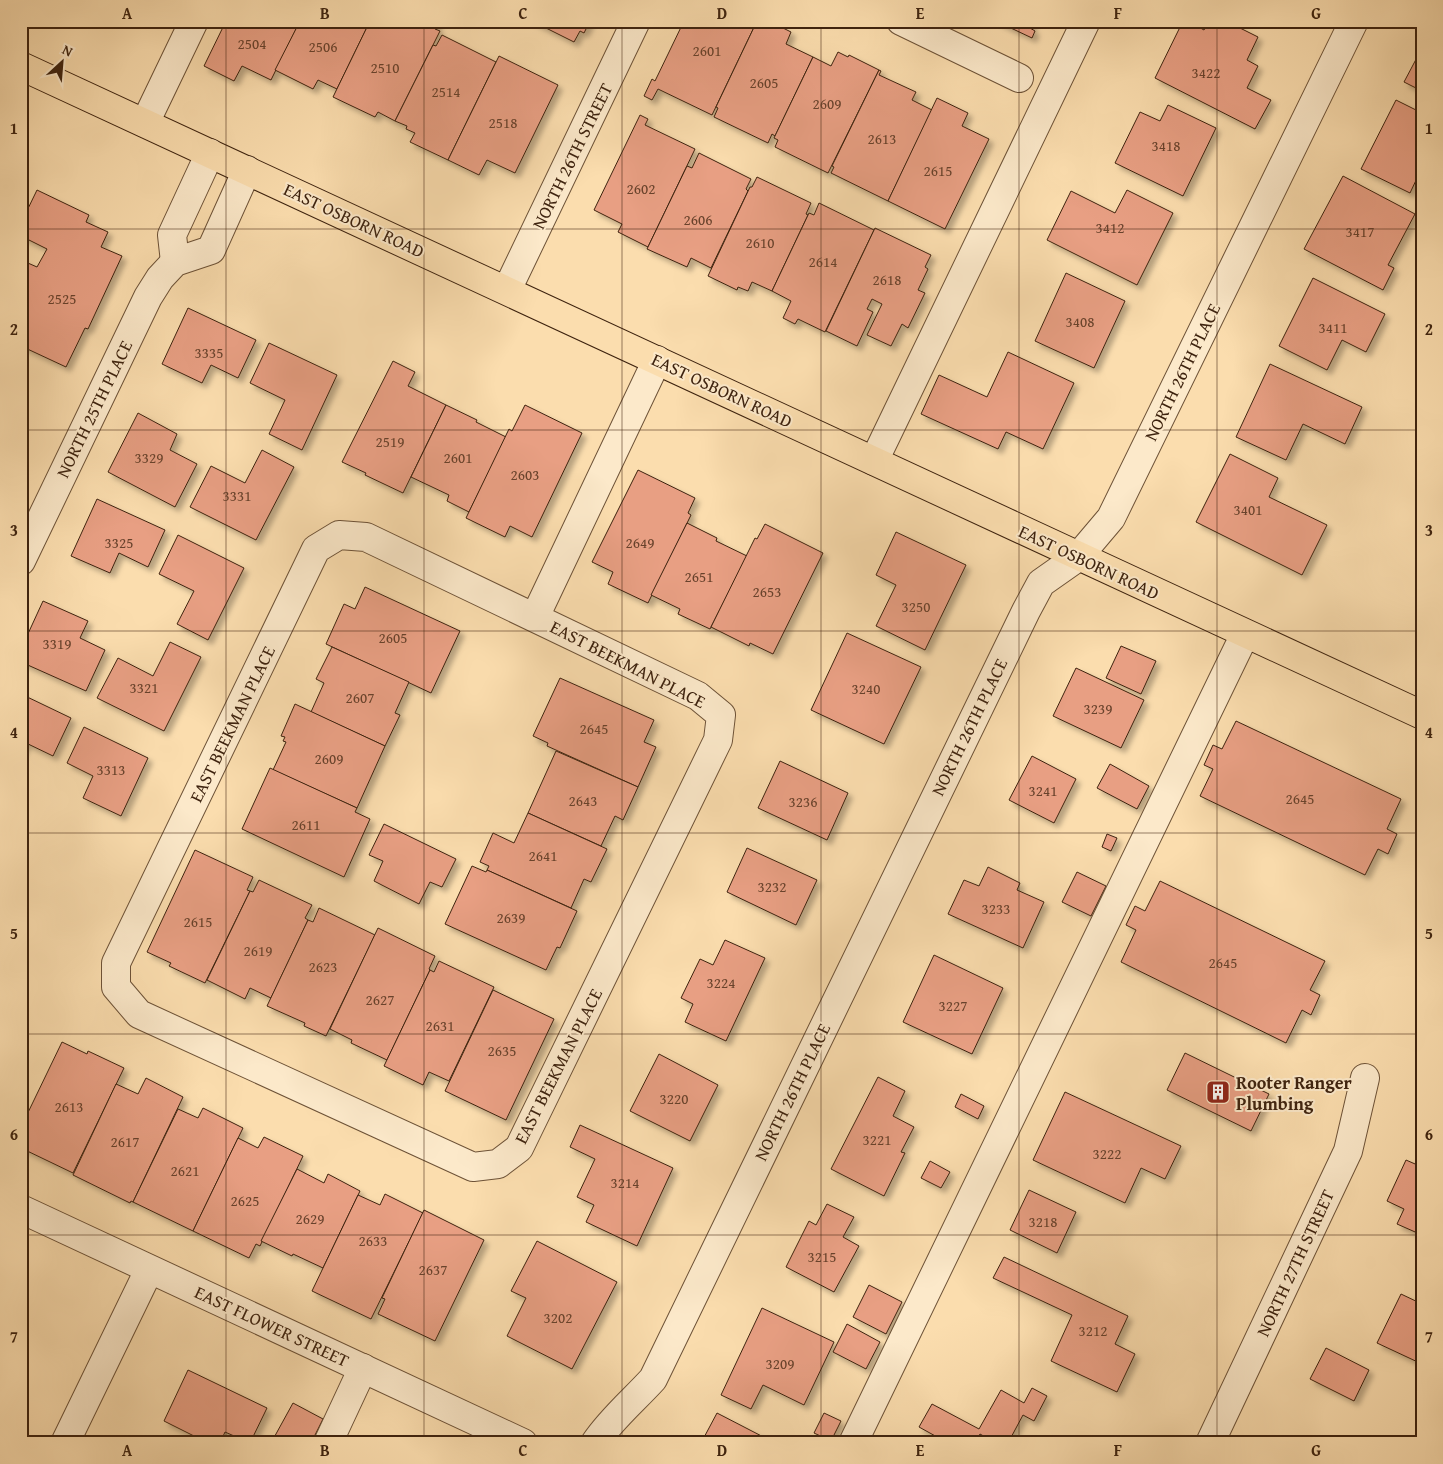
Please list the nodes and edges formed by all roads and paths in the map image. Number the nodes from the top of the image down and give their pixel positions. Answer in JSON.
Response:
{"nodes":[{"id":1,"x":194,"y":21,"type":"edge"},
{"id":2,"x":636,"y":21,"type":"edge"},
{"id":3,"x":901,"y":21,"type":"edge"},
{"id":4,"x":1086,"y":21,"type":"edge"},
{"id":5,"x":1354,"y":21,"type":"edge"},
{"id":6,"x":21,"y":66,"type":"edge"},
{"id":7,"x":1019,"y":78,"type":"dead end"},
{"id":8,"x":144,"y":123,"type":"junction"},
{"id":9,"x":210,"y":153,"type":"junction"},
{"id":10,"x":248,"y":170,"type":"junction"},
{"id":11,"x":174,"y":262,"type":"junction"},
{"id":12,"x":507,"y":290,"type":"junction"},
{"id":13,"x":657,"y":360,"type":"junction"},
{"id":14,"x":874,"y":461,"type":"junction"},
{"id":15,"x":1078,"y":557,"type":"junction"},
{"id":16,"x":21,"y":561,"type":"edge"},
{"id":17,"x":535,"y":617,"type":"junction"},
{"id":18,"x":1245,"y":634,"type":"junction"},
{"id":19,"x":1422,"y":716,"type":"edge"},
{"id":20,"x":1364,"y":1078,"type":"dead end"},
{"id":21,"x":21,"y":1209,"type":"edge"},
{"id":22,"x":149,"y":1270,"type":"junction"},
{"id":23,"x":363,"y":1368,"type":"junction"},
{"id":24,"x":64,"y":1443,"type":"edge"},
{"id":25,"x":328,"y":1443,"type":"edge"},
{"id":26,"x":522,"y":1443,"type":"edge"},
{"id":27,"x":595,"y":1443,"type":"edge"},
{"id":28,"x":853,"y":1443,"type":"edge"},
{"id":29,"x":1210,"y":1443,"type":"edge"}],
"edges":[{"from":1,"to":8,"type":"street"},
{"from":2,"to":12,"type":"street","name":"NORTH 26TH STREET"},
{"from":3,"to":7,"type":"street"},
{"from":4,"to":14,"type":"street"},
{"from":5,"to":15,"type":"street","name":"NORTH 26TH PLACE"},
{"from":6,"to":8,"type":"main road","name":"EAST OSBORN ROAD"},
{"from":8,"to":9,"type":"main road","name":"EAST OSBORN ROAD"},
{"from":9,"to":10,"type":"main road","name":"EAST OSBORN ROAD"},
{"from":9,"to":11,"type":"street"},
{"from":10,"to":11,"type":"street"},
{"from":10,"to":12,"type":"main road","name":"EAST OSBORN ROAD"},
{"from":11,"to":16,"type":"street","name":"NORTH 25TH PLACE"},
{"from":12,"to":13,"type":"main road","name":"EAST OSBORN ROAD"},
{"from":13,"to":14,"type":"main road","name":"EAST OSBORN ROAD"},
{"from":13,"to":17,"type":"street"},
{"from":14,"to":15,"type":"main road","name":"EAST OSBORN ROAD"},
{"from":15,"to":18,"type":"main road","name":"EAST OSBORN ROAD"},
{"from":15,"to":27,"type":"street","name":"NORTH 26TH PLACE"},
{"from":17,"to":17,"type":"street","name":"EAST BEEKMAN PLACE"},
{"from":18,"to":19,"type":"main road","name":"EAST OSBORN ROAD"},
{"from":18,"to":28,"type":"street"},
{"from":20,"to":29,"type":"street","name":"NORTH 27TH STREET"},
{"from":21,"to":22,"type":"street","name":"EAST FLOWER STREET"},
{"from":22,"to":23,"type":"street","name":"EAST FLOWER STREET"},
{"from":22,"to":24,"type":"street"},
{"from":23,"to":25,"type":"street"},
{"from":23,"to":26,"type":"street","name":"EAST FLOWER STREET"}]}
